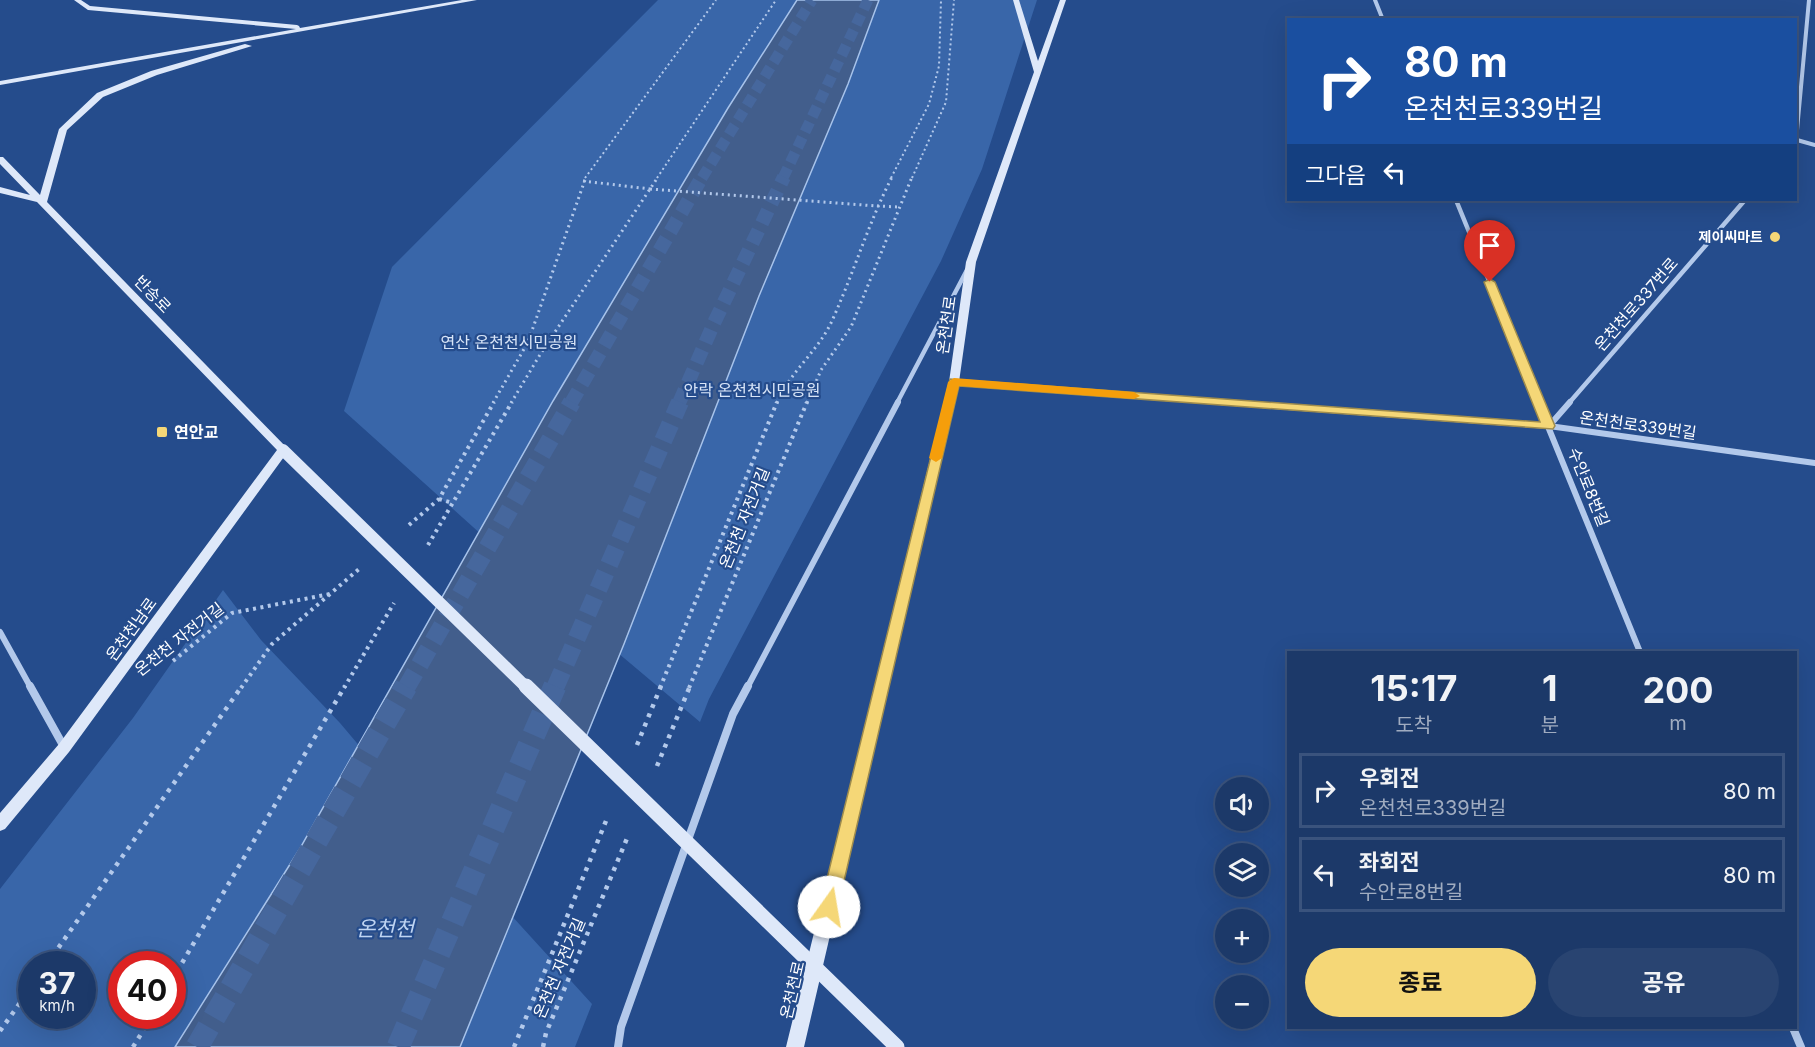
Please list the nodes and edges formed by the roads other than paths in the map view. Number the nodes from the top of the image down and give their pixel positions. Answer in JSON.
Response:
{"nodes":[{"id":1,"x":77,"y":0,"type":"edge"},
{"id":2,"x":474,"y":0,"type":"edge"},
{"id":3,"x":1016,"y":0,"type":"edge"},
{"id":4,"x":1063,"y":0,"type":"edge"},
{"id":5,"x":1375,"y":0,"type":"edge"},
{"id":6,"x":1809,"y":0,"type":"edge"},
{"id":7,"x":1382,"y":18,"type":"edge"},
{"id":8,"x":313,"y":28,"type":"junction"},
{"id":9,"x":1038,"y":73,"type":"junction"},
{"id":10,"x":0,"y":83,"type":"edge"},
{"id":11,"x":1797,"y":129,"type":"edge"},
{"id":12,"x":1797,"y":140,"type":"edge"},
{"id":13,"x":1815,"y":145,"type":"edge"},
{"id":14,"x":0,"y":159,"type":"edge"},
{"id":15,"x":0,"y":190,"type":"edge"},
{"id":16,"x":43,"y":201,"type":"junction"},
{"id":17,"x":1456,"y":201,"type":"edge"},
{"id":18,"x":1744,"y":201,"type":"edge"},
{"id":19,"x":971,"y":262,"type":"junction"},
{"id":20,"x":954,"y":382,"type":"junction"},
{"id":21,"x":1549,"y":426,"type":"junction"},
{"id":22,"x":283,"y":450,"type":"junction"},
{"id":23,"x":1815,"y":464,"type":"edge"},
{"id":24,"x":0,"y":632,"type":"edge"},
{"id":25,"x":1641,"y":651,"type":"edge"},
{"id":26,"x":64,"y":748,"type":"junction"},
{"id":27,"x":0,"y":824,"type":"edge"},
{"id":28,"x":1793,"y":1029,"type":"edge"},
{"id":29,"x":618,"y":1047,"type":"edge"},
{"id":30,"x":795,"y":1047,"type":"edge"},
{"id":31,"x":897,"y":1047,"type":"edge"},
{"id":32,"x":1801,"y":1047,"type":"edge"}],
"edges":[{"from":1,"to":8,"type":"main road"},
{"from":2,"to":8,"type":"main road"},
{"from":3,"to":9,"type":"main road"},
{"from":4,"to":9,"type":"main road","name":"온천천로"},
{"from":5,"to":7,"type":"street"},
{"from":6,"to":11,"type":"street"},
{"from":8,"to":10,"type":"main road"},
{"from":8,"to":16,"type":"main road"},
{"from":9,"to":19,"type":"main road","name":"온천천로"},
{"from":12,"to":13,"type":"street"},
{"from":14,"to":16,"type":"main road","name":"반송로"},
{"from":15,"to":16,"type":"main road"},
{"from":16,"to":22,"type":"main road","name":"반송로"},
{"from":17,"to":21,"type":"street","name":"수안로8번길"},
{"from":18,"to":21,"type":"street","name":"온천천로337번로"},
{"from":19,"to":20,"type":"main road","name":"온천천로"},
{"from":19,"to":29,"type":"street"},
{"from":20,"to":21,"type":"street","name":"온천천로339번길"},
{"from":20,"to":30,"type":"main road","name":"온천천로"},
{"from":21,"to":23,"type":"street","name":"온천천로339번길"},
{"from":21,"to":25,"type":"street","name":"수안로8번길"},
{"from":22,"to":26,"type":"main road","name":"온천천남로"},
{"from":22,"to":31,"type":"main road","name":"반송로","bridge":true},
{"from":24,"to":26,"type":"street"},
{"from":26,"to":27,"type":"main road","name":"온천천남로"},
{"from":28,"to":32,"type":"street"}]}
